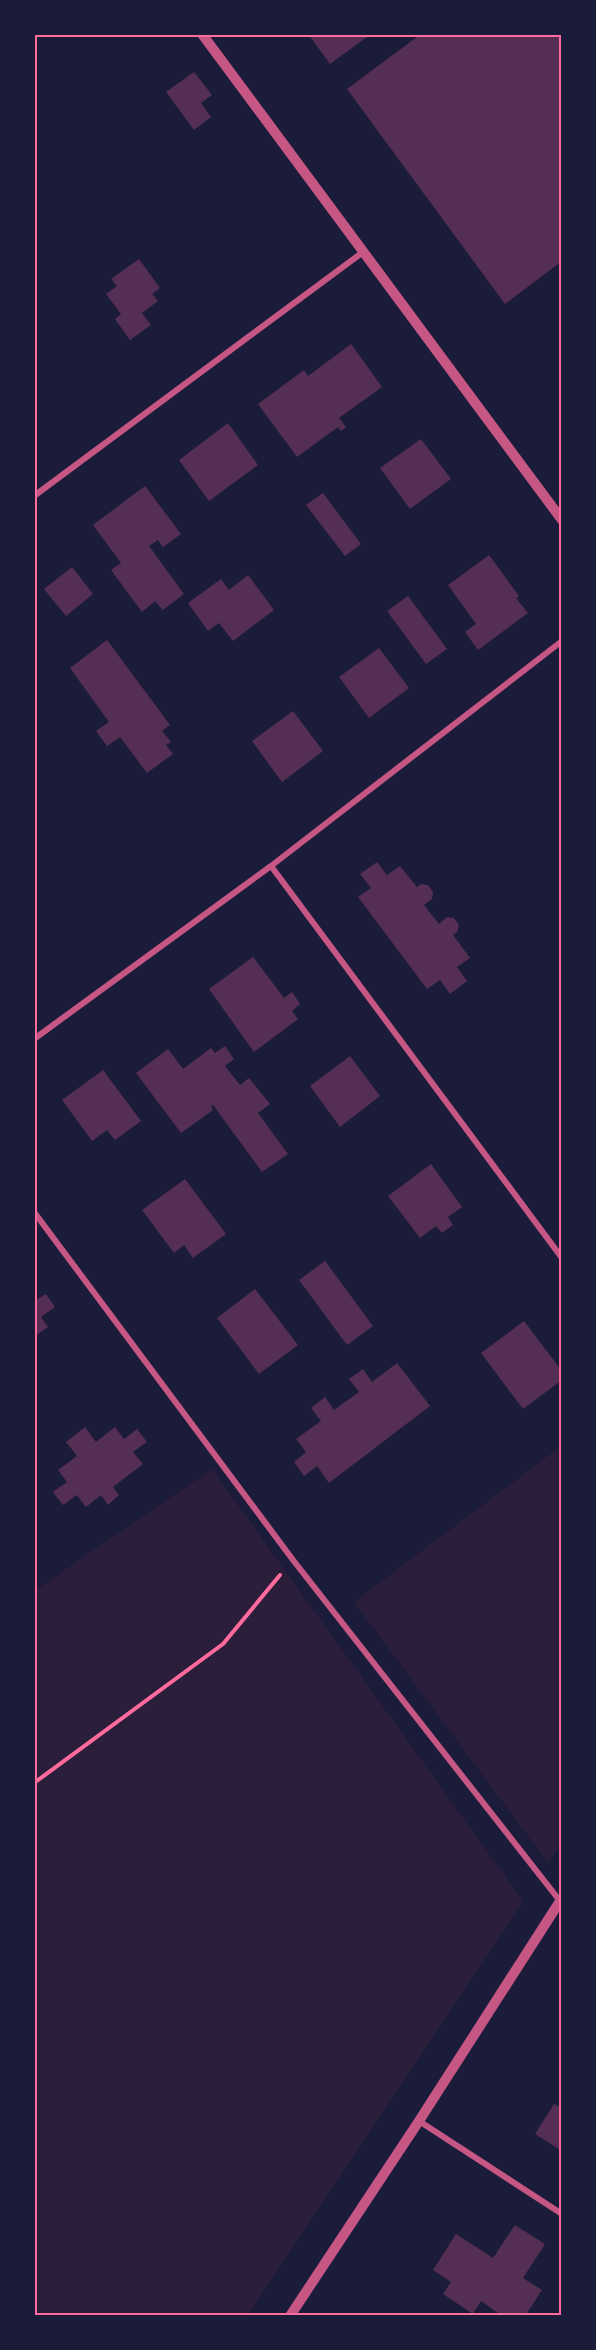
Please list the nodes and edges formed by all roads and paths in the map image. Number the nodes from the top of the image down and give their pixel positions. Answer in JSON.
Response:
{"nodes":[{"id":1,"x":202,"y":34,"type":"edge"},
{"id":2,"x":363,"y":252,"type":"junction"},
{"id":3,"x":34,"y":496,"type":"edge"},
{"id":4,"x":561,"y":520,"type":"edge"},
{"id":5,"x":561,"y":641,"type":"edge"},
{"id":6,"x":271,"y":866,"type":"junction"},
{"id":7,"x":34,"y":1039,"type":"edge"},
{"id":8,"x":34,"y":1212,"type":"edge"},
{"id":9,"x":561,"y":1258,"type":"edge"},
{"id":10,"x":293,"y":1560,"type":"junction"},
{"id":11,"x":34,"y":1783,"type":"edge"},
{"id":12,"x":561,"y":1899,"type":"edge"},
{"id":13,"x":419,"y":2121,"type":"junction"},
{"id":14,"x":561,"y":2214,"type":"edge"},
{"id":15,"x":290,"y":2316,"type":"edge"}],
"edges":[{"from":1,"to":2,"type":"street"},
{"from":2,"to":3,"type":"street"},
{"from":2,"to":4,"type":"street"},
{"from":5,"to":6,"type":"street"},
{"from":6,"to":7,"type":"street"},
{"from":6,"to":9,"type":"street"},
{"from":8,"to":10,"type":"street"},
{"from":10,"to":11,"type":"path"},
{"from":10,"to":12,"type":"street"},
{"from":12,"to":13,"type":"street"},
{"from":13,"to":14,"type":"street"},
{"from":13,"to":15,"type":"street"}]}
